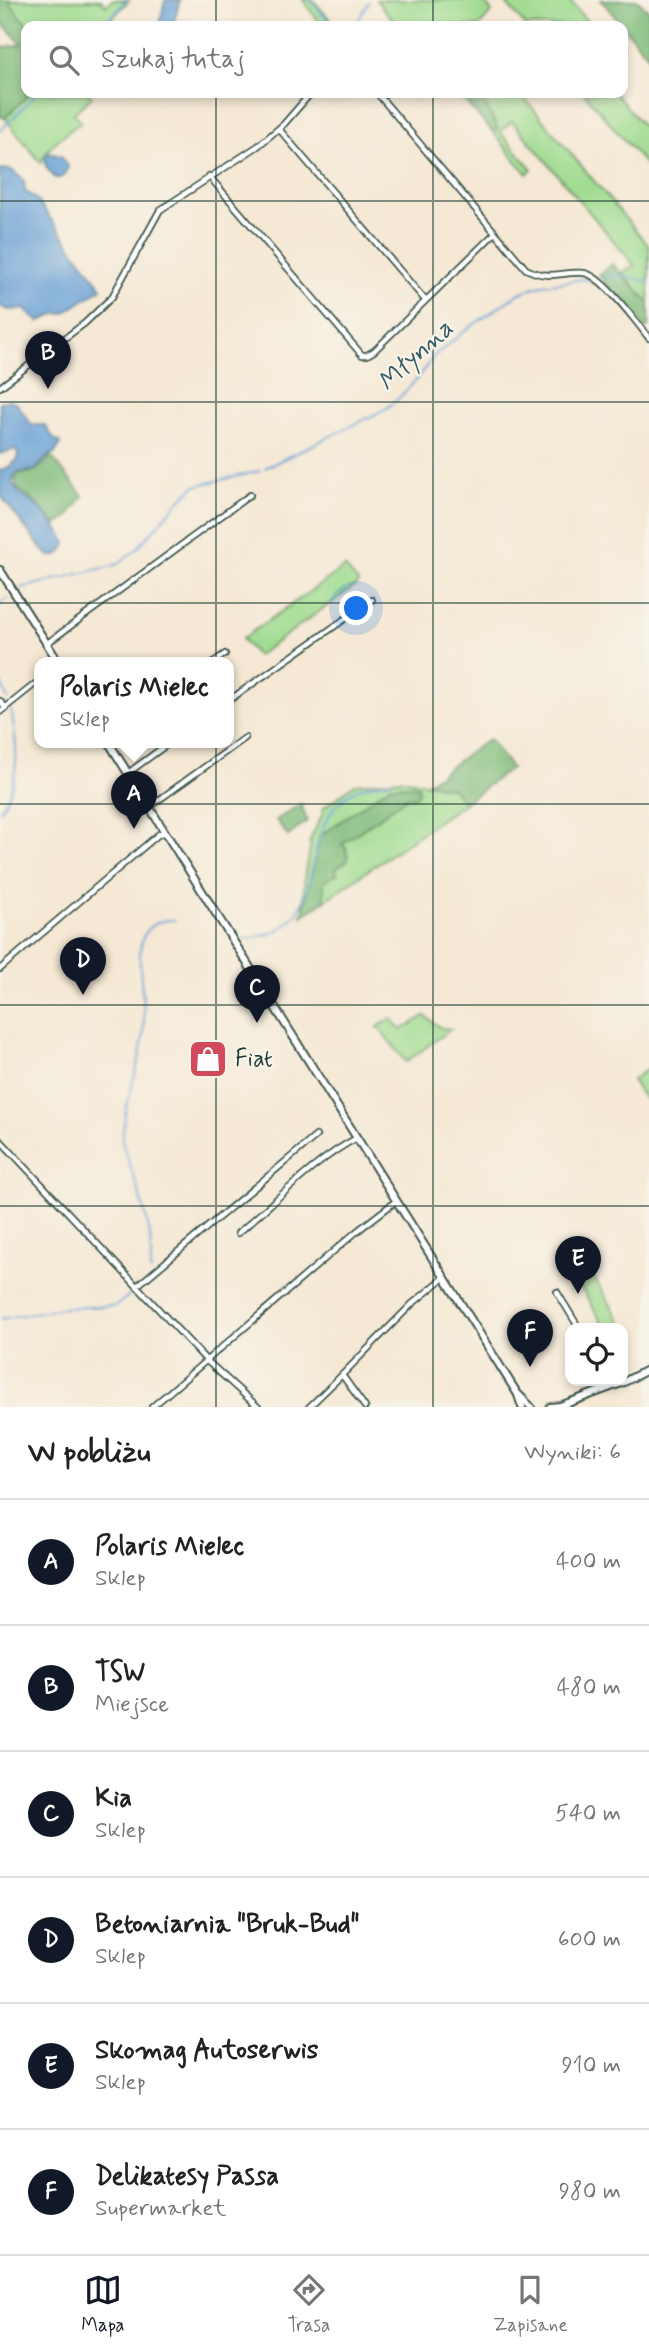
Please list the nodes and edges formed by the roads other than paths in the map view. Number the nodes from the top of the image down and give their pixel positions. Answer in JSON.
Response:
{"nodes":[{"id":1,"x":308,"y":98,"type":"edge"},
{"id":2,"x":381,"y":98,"type":"edge"},
{"id":3,"x":279,"y":130,"type":"junction"},
{"id":4,"x":209,"y":176,"type":"junction"},
{"id":5,"x":495,"y":233,"type":"junction"},
{"id":6,"x":425,"y":300,"type":"junction"},
{"id":7,"x":649,"y":338,"type":"edge"},
{"id":8,"x":0,"y":387,"type":"edge"},
{"id":9,"x":250,"y":495,"type":"dead end"},
{"id":10,"x":0,"y":570,"type":"edge"},
{"id":11,"x":372,"y":600,"type":"dead end"},
{"id":12,"x":46,"y":643,"type":"junction"},
{"id":13,"x":225,"y":654,"type":"dead end"},
{"id":14,"x":55,"y":657,"type":"edge"},
{"id":15,"x":221,"y":657,"type":"edge"},
{"id":16,"x":34,"y":685,"type":"edge"},
{"id":17,"x":234,"y":697,"type":"edge"},
{"id":18,"x":0,"y":701,"type":"edge"},
{"id":19,"x":6,"y":708,"type":"junction"},
{"id":20,"x":0,"y":712,"type":"edge"},
{"id":21,"x":245,"y":738,"type":"dead end"},
{"id":22,"x":234,"y":746,"type":"edge"},
{"id":23,"x":112,"y":748,"type":"edge"},
{"id":24,"x":162,"y":748,"type":"edge"},
{"id":25,"x":231,"y":748,"type":"edge"},
{"id":26,"x":128,"y":773,"type":"junction"},
{"id":27,"x":149,"y":807,"type":"junction"},
{"id":28,"x":165,"y":832,"type":"junction"},
{"id":29,"x":0,"y":969,"type":"edge"},
{"id":30,"x":316,"y":1136,"type":"dead end"},
{"id":31,"x":357,"y":1138,"type":"junction"},
{"id":32,"x":0,"y":1140,"type":"edge"},
{"id":33,"x":396,"y":1201,"type":"junction"},
{"id":34,"x":238,"y":1233,"type":"dead end"},
{"id":35,"x":445,"y":1277,"type":"junction"},
{"id":36,"x":137,"y":1286,"type":"junction"},
{"id":37,"x":557,"y":1292,"type":"dead end"},
{"id":38,"x":576,"y":1323,"type":"edge"},
{"id":39,"x":206,"y":1361,"type":"junction"},
{"id":40,"x":649,"y":1369,"type":"edge"},
{"id":41,"x":342,"y":1375,"type":"junction"},
{"id":42,"x":628,"y":1377,"type":"edge"},
{"id":43,"x":607,"y":1386,"type":"edge"},
{"id":44,"x":517,"y":1393,"type":"junction"},
{"id":45,"x":559,"y":1406,"type":"edge"},
{"id":46,"x":152,"y":1407,"type":"edge"},
{"id":47,"x":258,"y":1407,"type":"edge"},
{"id":48,"x":309,"y":1407,"type":"edge"},
{"id":49,"x":365,"y":1407,"type":"edge"},
{"id":50,"x":522,"y":1407,"type":"edge"},
{"id":51,"x":531,"y":1407,"type":"edge"},
{"id":52,"x":550,"y":1407,"type":"edge"}],
"edges":[{"from":1,"to":3,"type":"street"},
{"from":2,"to":5,"type":"street"},
{"from":3,"to":4,"type":"street"},
{"from":3,"to":6,"type":"street"},
{"from":4,"to":6,"type":"street"},
{"from":4,"to":8,"type":"street"},
{"from":5,"to":6,"type":"street"},
{"from":5,"to":7,"type":"street"},
{"from":9,"to":12,"type":"street"},
{"from":10,"to":12,"type":"street"},
{"from":11,"to":17,"type":"street"},
{"from":12,"to":14,"type":"street"},
{"from":13,"to":15,"type":"street"},
{"from":16,"to":19,"type":"street"},
{"from":18,"to":19,"type":"street"},
{"from":19,"to":20,"type":"street"},
{"from":21,"to":22,"type":"street"},
{"from":23,"to":26,"type":"street"},
{"from":24,"to":26,"type":"street"},
{"from":25,"to":27,"type":"street"},
{"from":26,"to":27,"type":"street"},
{"from":27,"to":28,"type":"street"},
{"from":28,"to":29,"type":"street"},
{"from":28,"to":31,"type":"street"},
{"from":30,"to":36,"type":"street"},
{"from":31,"to":33,"type":"street"},
{"from":31,"to":34,"type":"street"},
{"from":32,"to":36,"type":"street"},
{"from":33,"to":35,"type":"street"},
{"from":33,"to":39,"type":"street"},
{"from":35,"to":41,"type":"street"},
{"from":35,"to":44,"type":"street"},
{"from":36,"to":39,"type":"street"},
{"from":37,"to":38,"type":"street"},
{"from":39,"to":46,"type":"street"},
{"from":39,"to":47,"type":"street"},
{"from":40,"to":42,"type":"street"},
{"from":41,"to":48,"type":"street"},
{"from":41,"to":49,"type":"street"},
{"from":43,"to":45,"type":"street"},
{"from":44,"to":50,"type":"street"},
{"from":44,"to":51,"type":"street"},
{"from":45,"to":52,"type":"street"}]}
